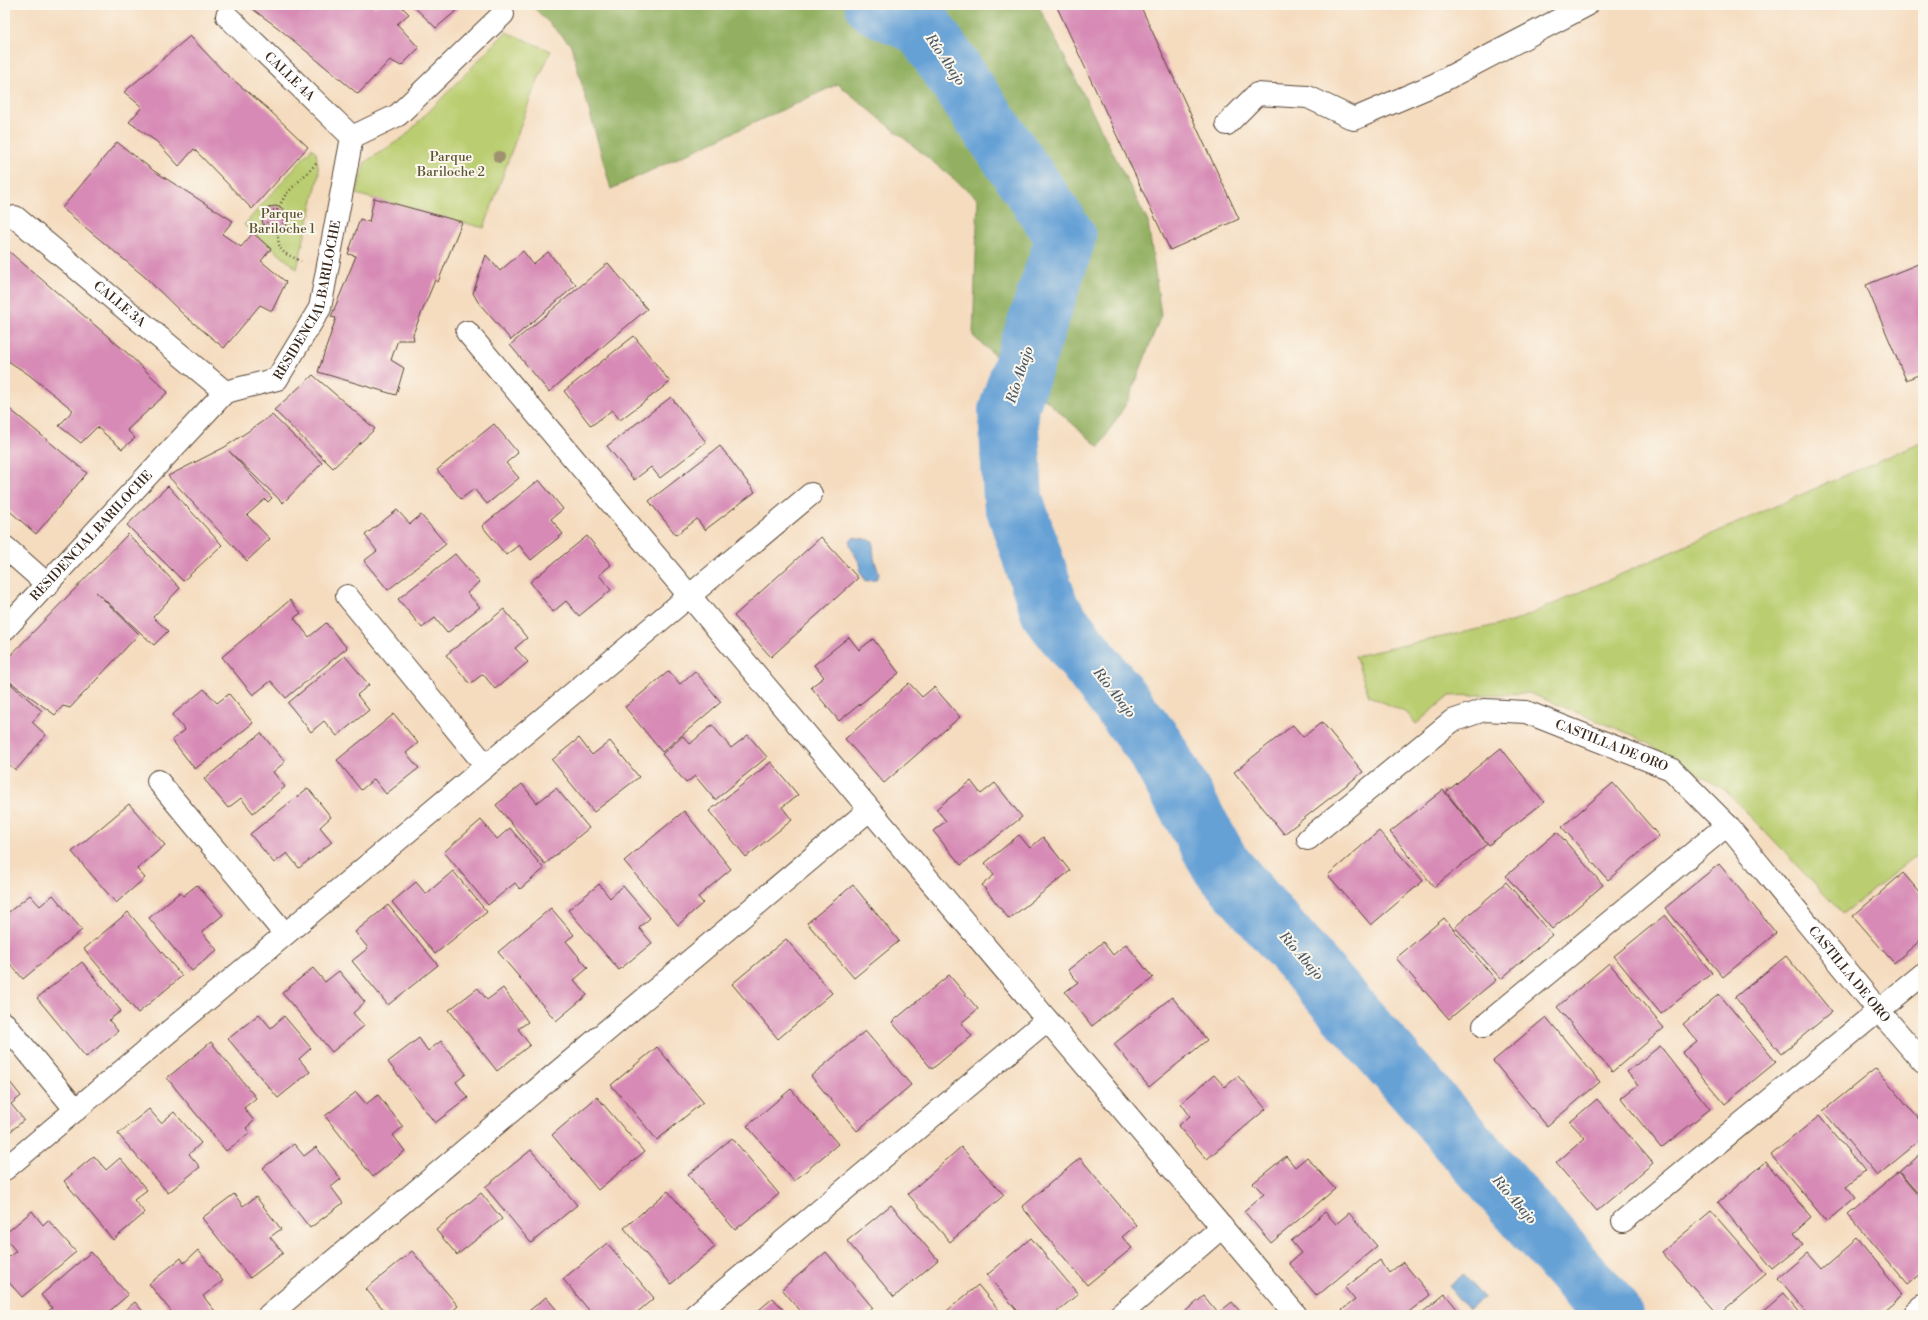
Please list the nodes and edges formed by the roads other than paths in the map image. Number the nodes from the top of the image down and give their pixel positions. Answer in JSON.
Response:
{"nodes":[{"id":1,"x":1587,"y":5,"type":"edge"},
{"id":2,"x":502,"y":14,"type":"dead end"},
{"id":3,"x":227,"y":16,"type":"dead end"},
{"id":4,"x":1227,"y":124,"type":"dead end"},
{"id":5,"x":352,"y":137,"type":"junction"},
{"id":6,"x":15,"y":217,"type":"dead end"},
{"id":7,"x":467,"y":332,"type":"dead end"},
{"id":8,"x":224,"y":392,"type":"junction"},
{"id":9,"x":811,"y":494,"type":"dead end"},
{"id":10,"x":5,"y":547,"type":"edge"},
{"id":11,"x":48,"y":584,"type":"junction"},
{"id":12,"x":347,"y":596,"type":"dead end"},
{"id":13,"x":689,"y":596,"type":"junction"},
{"id":14,"x":5,"y":629,"type":"edge"},
{"id":15,"x":486,"y":766,"type":"junction"},
{"id":16,"x":158,"y":781,"type":"dead end"},
{"id":17,"x":869,"y":810,"type":"junction"},
{"id":18,"x":1728,"y":825,"type":"junction"},
{"id":19,"x":1308,"y":839,"type":"dead end"},
{"id":20,"x":285,"y":934,"type":"junction"},
{"id":21,"x":1923,"y":974,"type":"edge"},
{"id":22,"x":1879,"y":1011,"type":"junction"},
{"id":23,"x":1047,"y":1020,"type":"junction"},
{"id":24,"x":5,"y":1024,"type":"edge"},
{"id":25,"x":1484,"y":1026,"type":"dead end"},
{"id":26,"x":1923,"y":1062,"type":"edge"},
{"id":27,"x":76,"y":1110,"type":"junction"},
{"id":28,"x":5,"y":1169,"type":"edge"},
{"id":29,"x":1623,"y":1221,"type":"dead end"},
{"id":30,"x":1222,"y":1227,"type":"junction"},
{"id":31,"x":1923,"y":1307,"type":"edge"},
{"id":32,"x":270,"y":1315,"type":"edge"},
{"id":33,"x":695,"y":1315,"type":"edge"},
{"id":34,"x":1120,"y":1315,"type":"edge"},
{"id":35,"x":1296,"y":1315,"type":"edge"},
{"id":36,"x":1914,"y":1315,"type":"edge"}],
"edges":[{"from":1,"to":4,"type":"street"},
{"from":2,"to":5,"type":"street"},
{"from":3,"to":5,"type":"street","name":"CALLE 4A"},
{"from":5,"to":8,"type":"street","name":"RESIDENCIAL BARILOCHE"},
{"from":6,"to":8,"type":"street","name":"CALLE 3A"},
{"from":7,"to":13,"type":"street"},
{"from":8,"to":11,"type":"street","name":"RESIDENCIAL BARILOCHE"},
{"from":9,"to":13,"type":"street"},
{"from":10,"to":11,"type":"street"},
{"from":11,"to":14,"type":"street","name":"RESIDENCIAL BARILOCHE"},
{"from":12,"to":15,"type":"street"},
{"from":13,"to":15,"type":"street"},
{"from":13,"to":17,"type":"street"},
{"from":15,"to":20,"type":"street"},
{"from":16,"to":20,"type":"street"},
{"from":17,"to":23,"type":"street"},
{"from":17,"to":32,"type":"street"},
{"from":18,"to":19,"type":"street","name":"CASTILLA DE ORO"},
{"from":18,"to":22,"type":"street","name":"CASTILLA DE ORO"},
{"from":18,"to":25,"type":"street"},
{"from":20,"to":27,"type":"street"},
{"from":21,"to":22,"type":"street"},
{"from":22,"to":26,"type":"street","name":"CASTILLA DE ORO"},
{"from":22,"to":29,"type":"street"},
{"from":23,"to":30,"type":"street"},
{"from":23,"to":33,"type":"street"},
{"from":24,"to":27,"type":"street"},
{"from":27,"to":28,"type":"street"},
{"from":30,"to":34,"type":"street"},
{"from":30,"to":35,"type":"street"},
{"from":31,"to":36,"type":"street"}]}
